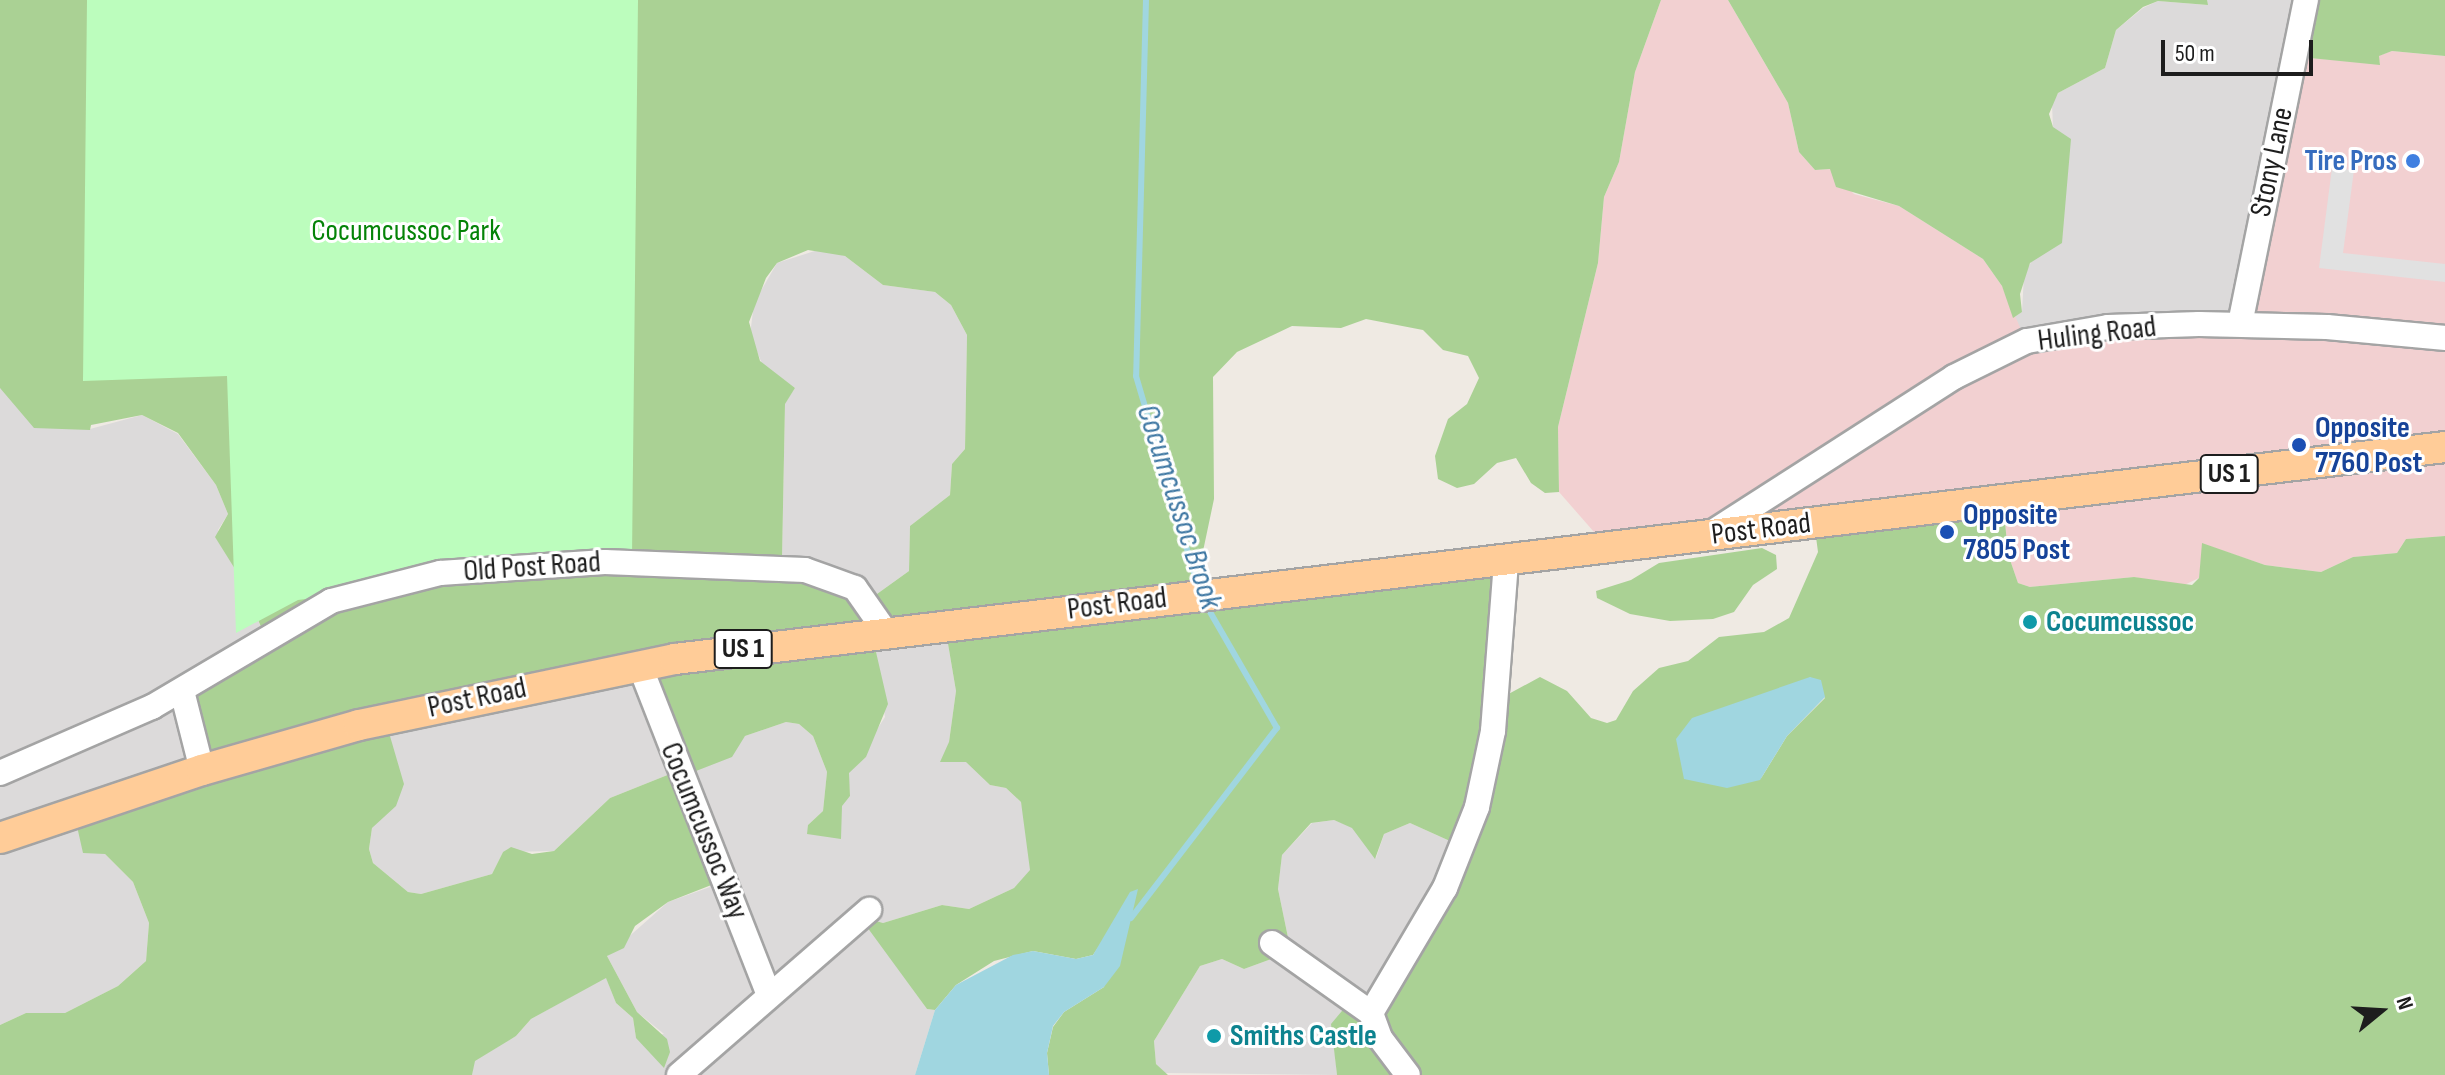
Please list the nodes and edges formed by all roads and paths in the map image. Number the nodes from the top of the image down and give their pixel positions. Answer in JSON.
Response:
{"nodes":[{"id":1,"x":2306,"y":0,"type":"edge"},
{"id":2,"x":2240,"y":324,"type":"junction"},
{"id":3,"x":2445,"y":338,"type":"edge"},
{"id":4,"x":2445,"y":447,"type":"edge"},
{"id":5,"x":1707,"y":536,"type":"junction"},
{"id":6,"x":1506,"y":561,"type":"junction"},
{"id":7,"x":885,"y":631,"type":"junction"},
{"id":8,"x":640,"y":666,"type":"junction"},
{"id":9,"x":182,"y":691,"type":"junction"},
{"id":10,"x":202,"y":770,"type":"junction"},
{"id":11,"x":0,"y":773,"type":"edge"},
{"id":12,"x":0,"y":838,"type":"edge"},
{"id":13,"x":869,"y":910,"type":"dead end"},
{"id":14,"x":1272,"y":943,"type":"dead end"},
{"id":15,"x":769,"y":995,"type":"junction"},
{"id":16,"x":1371,"y":1013,"type":"junction"},
{"id":17,"x":679,"y":1075,"type":"edge"},
{"id":18,"x":1408,"y":1075,"type":"edge"}],
"edges":[{"from":1,"to":2,"type":"street","name":"Stony Lane"},
{"from":2,"to":3,"type":"street","name":"Huling Road"},
{"from":2,"to":5,"type":"street","name":"Huling Road"},
{"from":4,"to":5,"type":"main road","name":"Post Road","number":"US 1"},
{"from":5,"to":6,"type":"main road","name":"Post Road","number":"US 1"},
{"from":6,"to":7,"type":"main road","name":"Post Road","number":"US 1"},
{"from":6,"to":16,"type":"street"},
{"from":7,"to":8,"type":"main road","name":"Post Road","number":"US 1"},
{"from":7,"to":9,"type":"street","name":"Old Post Road"},
{"from":8,"to":10,"type":"main road","name":"Post Road","number":"US 1"},
{"from":8,"to":15,"type":"street","name":"Cocumcussoc Way"},
{"from":9,"to":10,"type":"street"},
{"from":9,"to":11,"type":"street","name":"Old Post Road"},
{"from":10,"to":12,"type":"main road","name":"Post Road","number":"US 1"},
{"from":13,"to":15,"type":"street"},
{"from":14,"to":16,"type":"street"},
{"from":15,"to":17,"type":"street"},
{"from":16,"to":18,"type":"street"}]}
